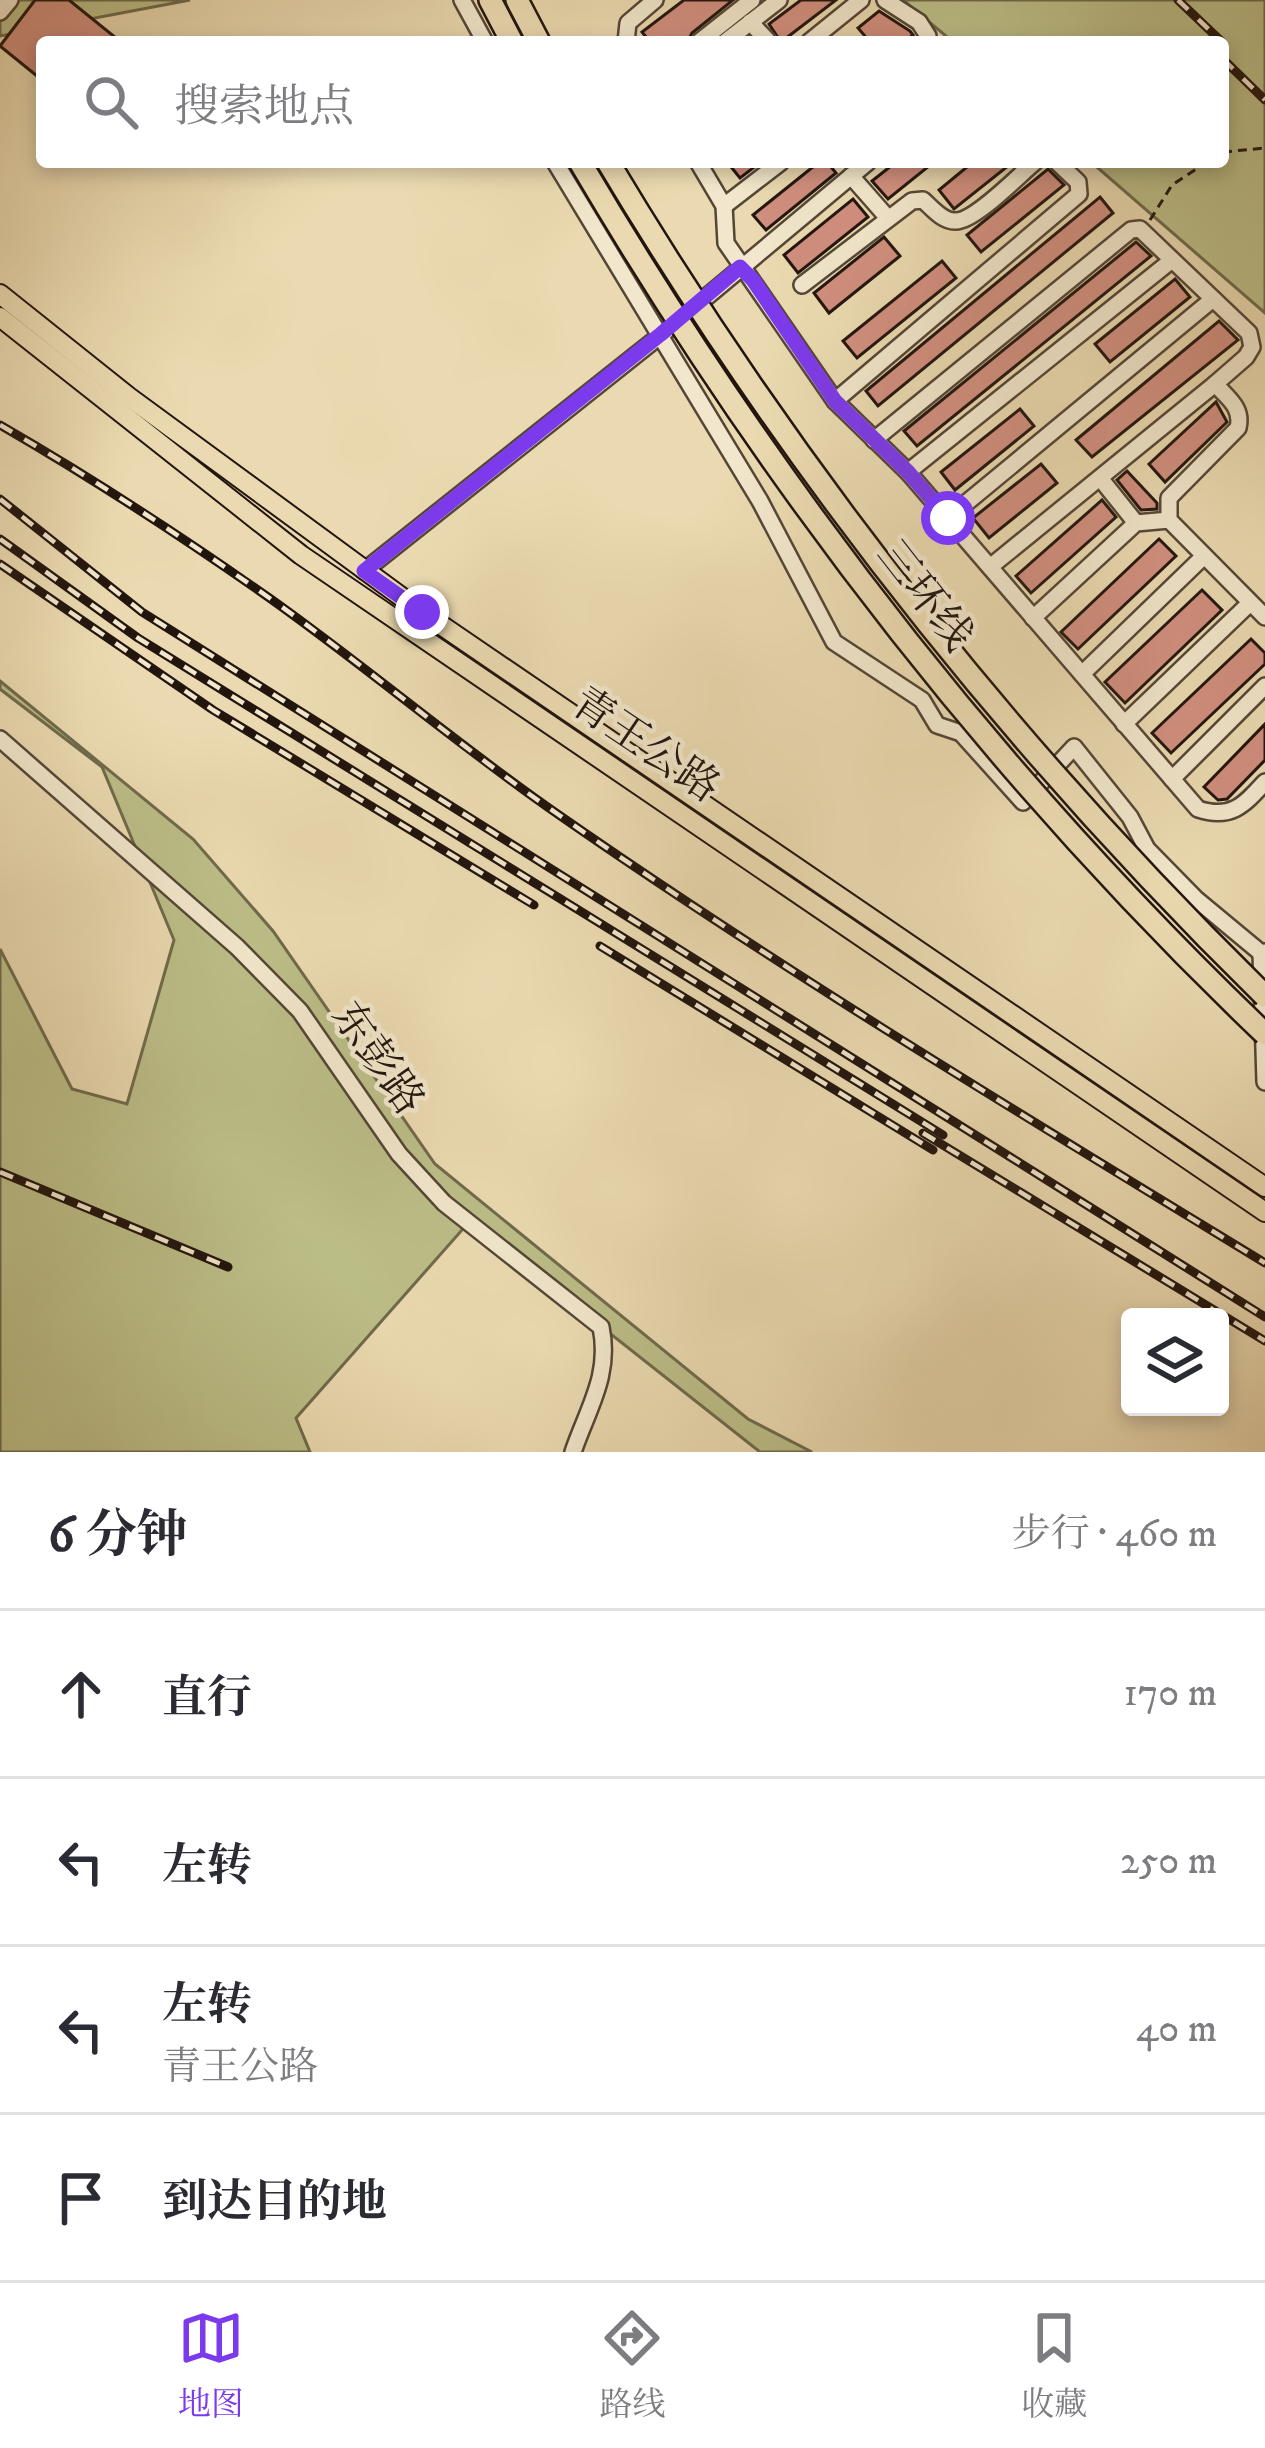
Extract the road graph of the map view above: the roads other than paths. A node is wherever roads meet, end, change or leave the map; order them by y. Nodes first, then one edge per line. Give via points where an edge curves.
1 (10, 0) edge
2 (463, 0) edge
3 (490, 0) edge
4 (517, 0) edge
5 (655, 0) edge
6 (752, 0) edge
7 (779, 0) edge
8 (861, 0) edge
9 (885, 0) edge
10 (0, 12) edge
11 (750, 22) junction
12 (482, 36) edge
13 (509, 36) edge
14 (535, 36) edge
15 (627, 36) edge
16 (707, 36) edge
17 (732, 36) edge
18 (763, 36) edge
19 (816, 36) edge
20 (928, 36) edge
21 (559, 168) edge
22 (584, 168) edge
23 (612, 168) edge
24 (702, 168) edge
25 (773, 168) edge
26 (861, 168) edge
27 (1028, 168) edge
28 (1064, 168) edge
29 (851, 176) junction
30 (724, 206) junction
31 (887, 217) junction
32 (1172, 260) junction
33 (740, 267) junction
34 (802, 285) dead end
35 (0, 294) edge
36 (1213, 299) junction
37 (0, 316) edge
38 (661, 334) junction
39 (1215, 384) junction
40 (835, 401) junction
41 (874, 440) junction
42 (908, 472) junction
43 (1100, 478) junction
44 (948, 518) junction
45 (1169, 520) junction
46 (1136, 523) junction
47 (1204, 556) junction
48 (990, 567) junction
49 (364, 571) junction
50 (1250, 603) junction
51 (1033, 617) junction
52 (1265, 617) edge
53 (1082, 674) junction
54 (1265, 686) edge
55 (1124, 724) junction
56 (0, 739) edge
57 (1172, 779) junction
58 (1265, 782) edge
59 (1263, 952) edge
60 (1265, 996) edge
61 (1265, 1034) edge
62 (1265, 1082) edge
63 (1265, 1187) edge
64 (1265, 1212) edge
65 (573, 1452) edge

1 - 10 street
2 - 12 street
3 - 13 highway
4 - 14 highway
5 - 15 street via 628,23
6 - 16 street
7 - 11 street
8 - 19 street
9 - 20 street
11 - 17 street
11 - 18 street
21 - 38 street
22 - 61 highway, 三环线, bridge via 745,421 898,628 1170,943
23 - 60 highway, 三环线, bridge via 779,427 916,612 1013,730
24 - 30 street
25 - 30 street
26 - 29 street
27 - 31 street via 958,222 923,200
28 - 40 street via 1079,194
29 - 31 street
29 - 33 street
30 - 33 street via 726,242
31 - 34 street
32 - 36 street
32 - 41 street via 1140,229 1131,230
32 - 42 street
33 - 38 street
33 - 40 street
35 - 49 main road, 青王公路
36 - 39 street via 1249,333 1252,347
36 - 44 street
37 - 64 main road, 青王公路 via 302,555
38 - 49 street
38 - 59 street via 834,643 922,700 938,725 961,733 1023,802 1074,747 1147,849
39 - 43 street
39 - 45 street via 1238,407 1238,428 1169,498
40 - 41 street
41 - 42 street
42 - 44 street
43 - 46 street
43 - 48 street
44 - 48 street
45 - 46 street
45 - 47 street
46 - 51 street
47 - 50 street
47 - 53 street
48 - 51 street
49 - 63 main road, 青王公路
50 - 52 street
50 - 55 street
51 - 53 street
53 - 55 street
54 - 57 street
55 - 57 street
56 - 65 street, 东彭路 via 300,1011 399,1154 444,1203 602,1328 602,1383
57 - 58 street via 1198,809 1216,815 1236,812
59 - 62 street

